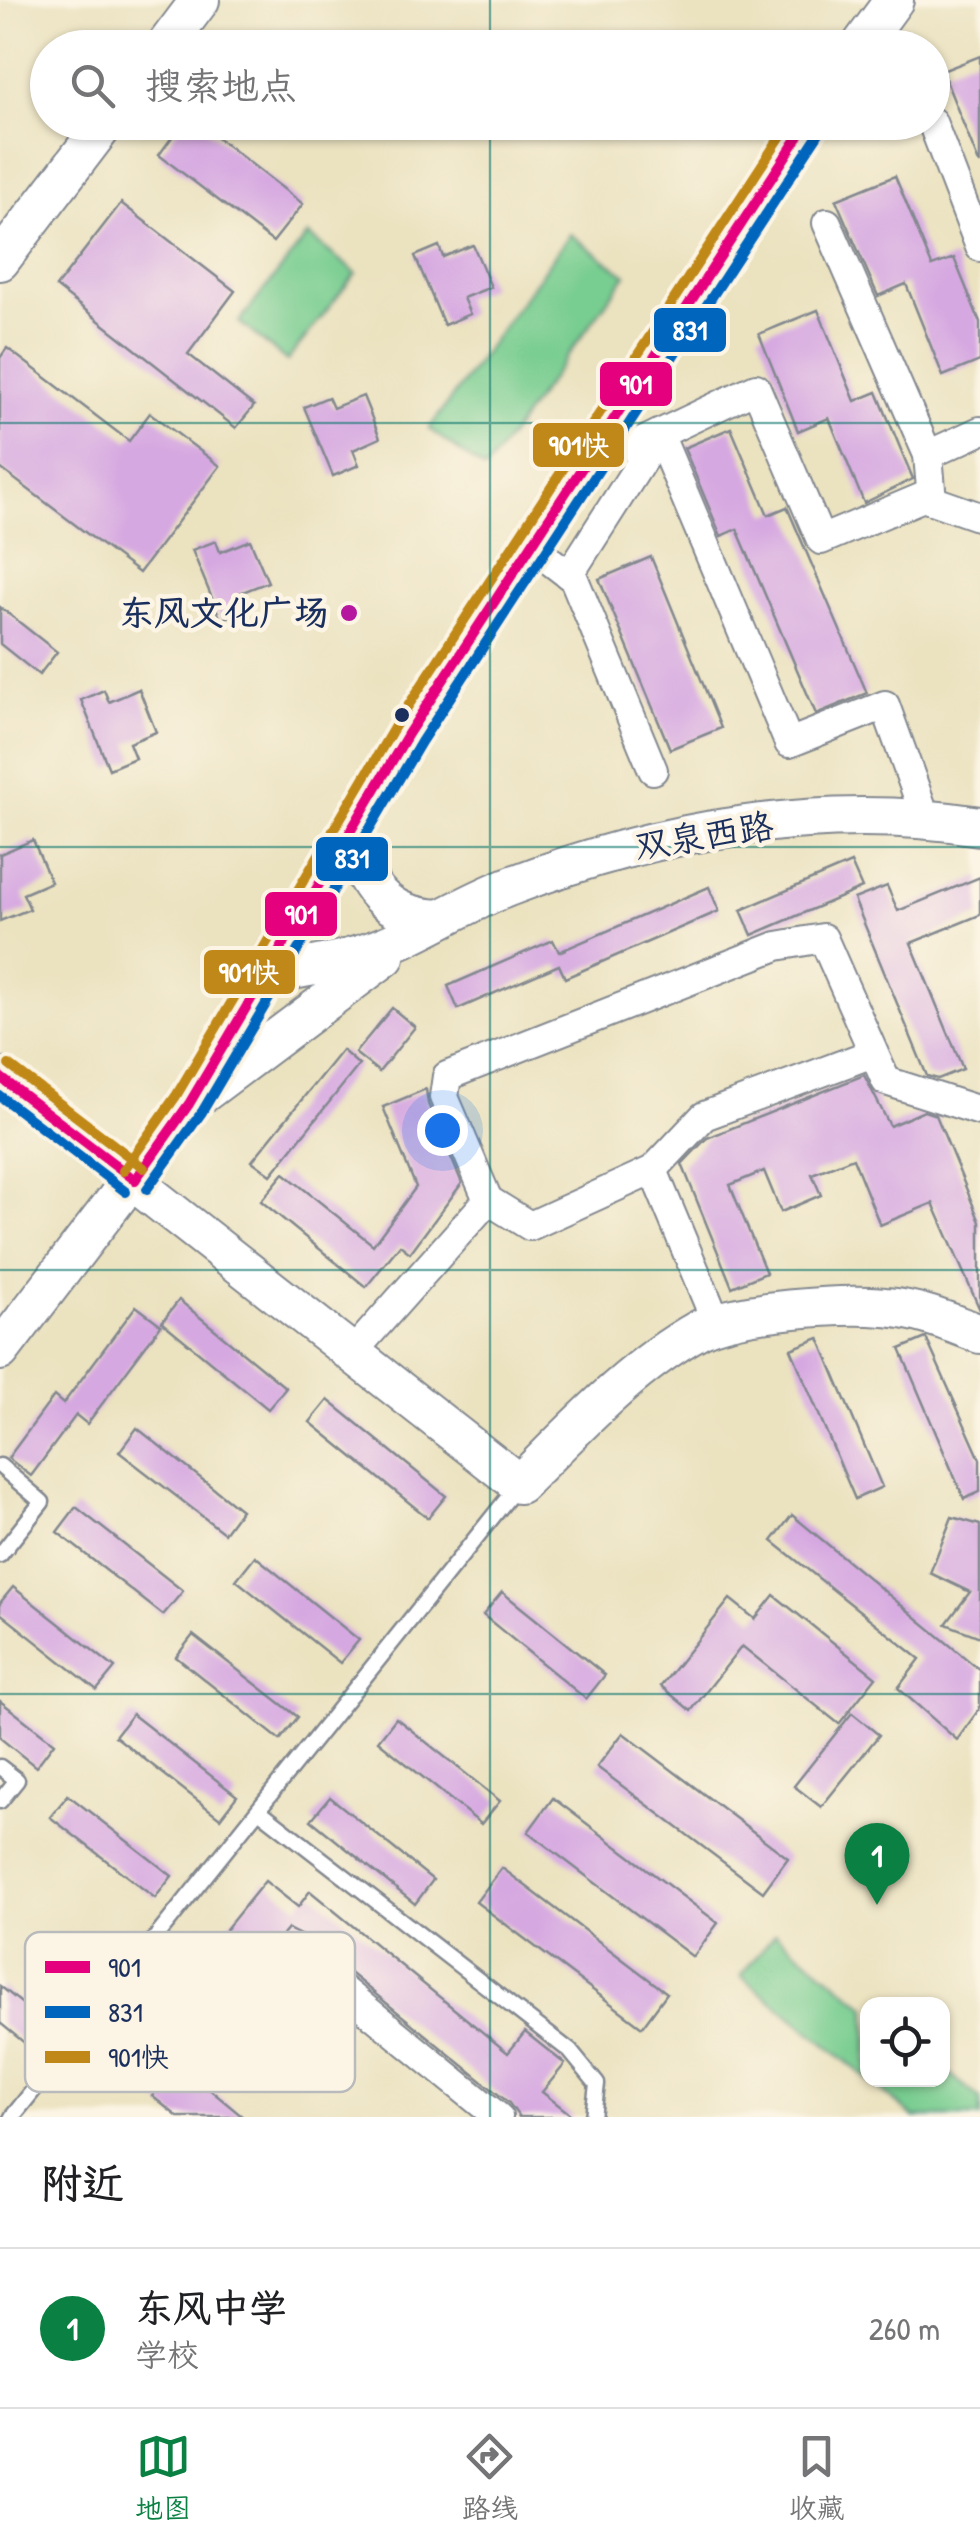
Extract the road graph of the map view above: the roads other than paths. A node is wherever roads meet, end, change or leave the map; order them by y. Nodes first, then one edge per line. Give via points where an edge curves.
1 (200, 0) edge
2 (894, 0) edge
3 (178, 30) edge
4 (872, 30) edge
5 (92, 140) edge
6 (796, 140) edge
7 (939, 140) edge
8 (827, 223) dead end
9 (980, 247) edge
10 (0, 261) edge
11 (608, 428) junction
12 (980, 431) edge
13 (659, 434) junction
14 (928, 455) junction
15 (932, 500) junction
16 (980, 516) edge
17 (531, 546) junction
18 (569, 575) junction
19 (653, 770) dead end
20 (926, 819) junction
21 (980, 826) edge
22 (348, 836) junction
23 (440, 919) junction
24 (266, 975) junction
25 (874, 1052) junction
26 (0, 1077) edge
27 (189, 1104) junction
28 (980, 1111) edge
29 (654, 1170) junction
30 (135, 1180) junction
31 (488, 1200) junction
32 (718, 1324) junction
33 (980, 1334) edge
34 (0, 1351) edge
35 (353, 1352) junction
36 (0, 1466) edge
37 (519, 1484) junction
38 (0, 1555) edge
39 (0, 1767) edge
40 (0, 1800) edge
41 (260, 1811) junction
42 (163, 1932) edge
43 (355, 2000) edge
44 (32, 2092) edge
45 (12, 2117) edge
46 (498, 2117) edge
47 (593, 2117) edge

1 - 3 street
2 - 4 street
5 - 10 street
6 - 11 street
7 - 9 street
8 - 14 street
11 - 13 street via 632,447
11 - 17 street
12 - 14 street
13 - 15 street via 756,388 821,540
13 - 18 street
13 - 20 street via 789,743 884,704
14 - 15 street
15 - 16 street
17 - 18 street
17 - 22 street
18 - 19 street
20 - 21 street, 双泉西路
20 - 23 street, 双泉西路 via 705,830 572,864
22 - 23 street via 364,876 387,904 410,917
22 - 24 street
23 - 24 street, 双泉西路 via 356,956
23 - 27 street, 双泉西路
24 - 27 street
25 - 28 street via 886,1080
25 - 29 street via 704,1116
25 - 31 street via 824,938 777,946 447,1076 444,1097
26 - 30 street
27 - 30 street
29 - 31 street via 530,1226
29 - 32 street
30 - 34 street
30 - 35 street
31 - 35 street
32 - 33 street via 819,1308 886,1307
32 - 37 street via 701,1328 622,1383
35 - 37 street
36 - 38 lane via 42,1502
37 - 41 lane
39 - 40 lane via 17,1780
41 - 42 lane
41 - 47 lane via 570,2051 597,2084
43 - 46 street
44 - 45 lane

